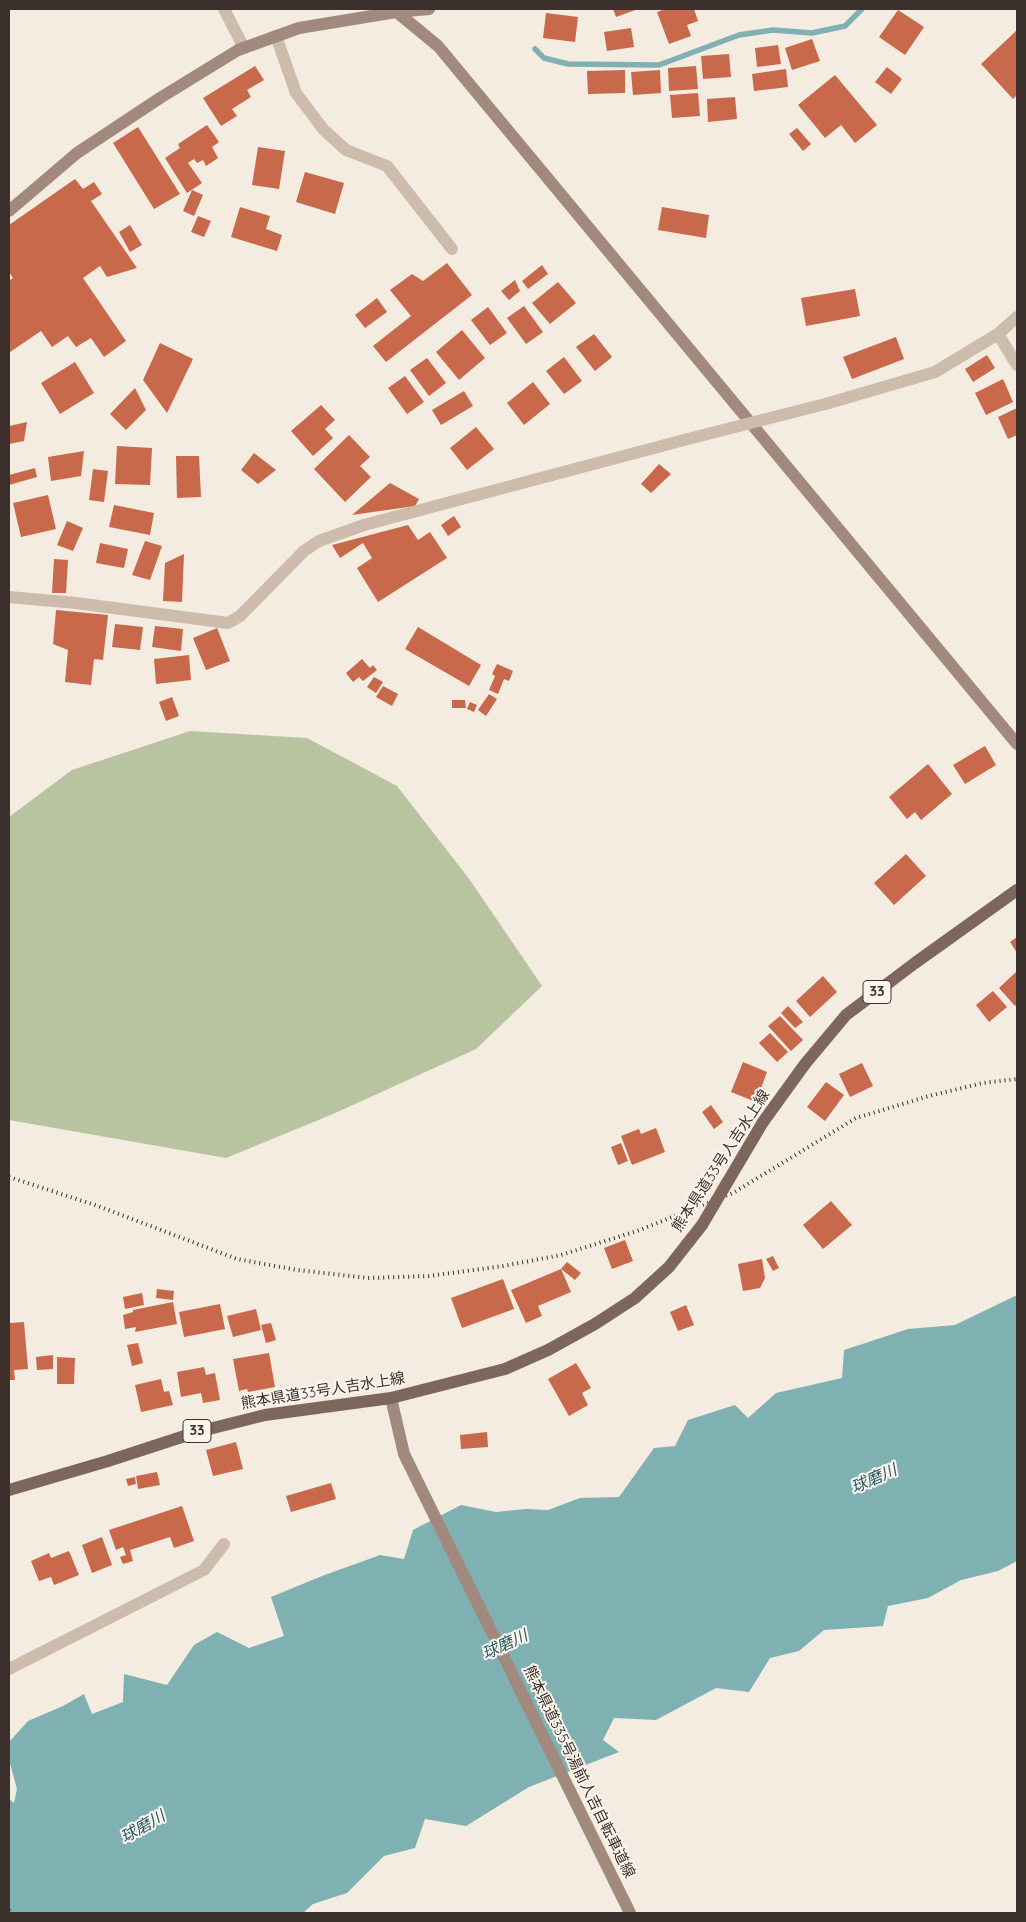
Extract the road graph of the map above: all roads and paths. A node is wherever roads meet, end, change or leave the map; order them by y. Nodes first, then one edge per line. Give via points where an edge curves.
1 (224, 9) edge
2 (429, 9) edge
3 (394, 10) edge
4 (276, 36) junction
5 (244, 48) junction
6 (9, 211) edge
7 (452, 249) dead end
8 (1017, 318) edge
9 (998, 334) junction
10 (1017, 365) edge
11 (9, 597) edge
12 (1017, 744) edge
13 (1017, 890) edge
14 (391, 1398) junction
15 (9, 1490) edge
16 (224, 1544) dead end
17 (9, 1669) edge
18 (630, 1913) edge

1 - 5 street
2 - 3 street
3 - 4 street via 299,28
3 - 12 street via 438,46
4 - 5 street
4 - 7 street via 296,93 323,129 346,150 387,166
5 - 6 street via 77,153
8 - 9 street
9 - 10 street
9 - 11 street, bridge via 935,372 829,403 364,525 319,541 304,551 240,616 228,623
13 - 14 main road, 熊本県道33号人吉水上線 / 33, bridge via 846,1015 763,1122 702,1225 669,1267 634,1298 548,1350 505,1369
14 - 15 main road, 熊本県道33号人吉水上線 / 33 via 264,1415 197,1432
14 - 18 street, 熊本県道335号湯前人吉自転車道線 via 404,1454
16 - 17 street via 204,1570

